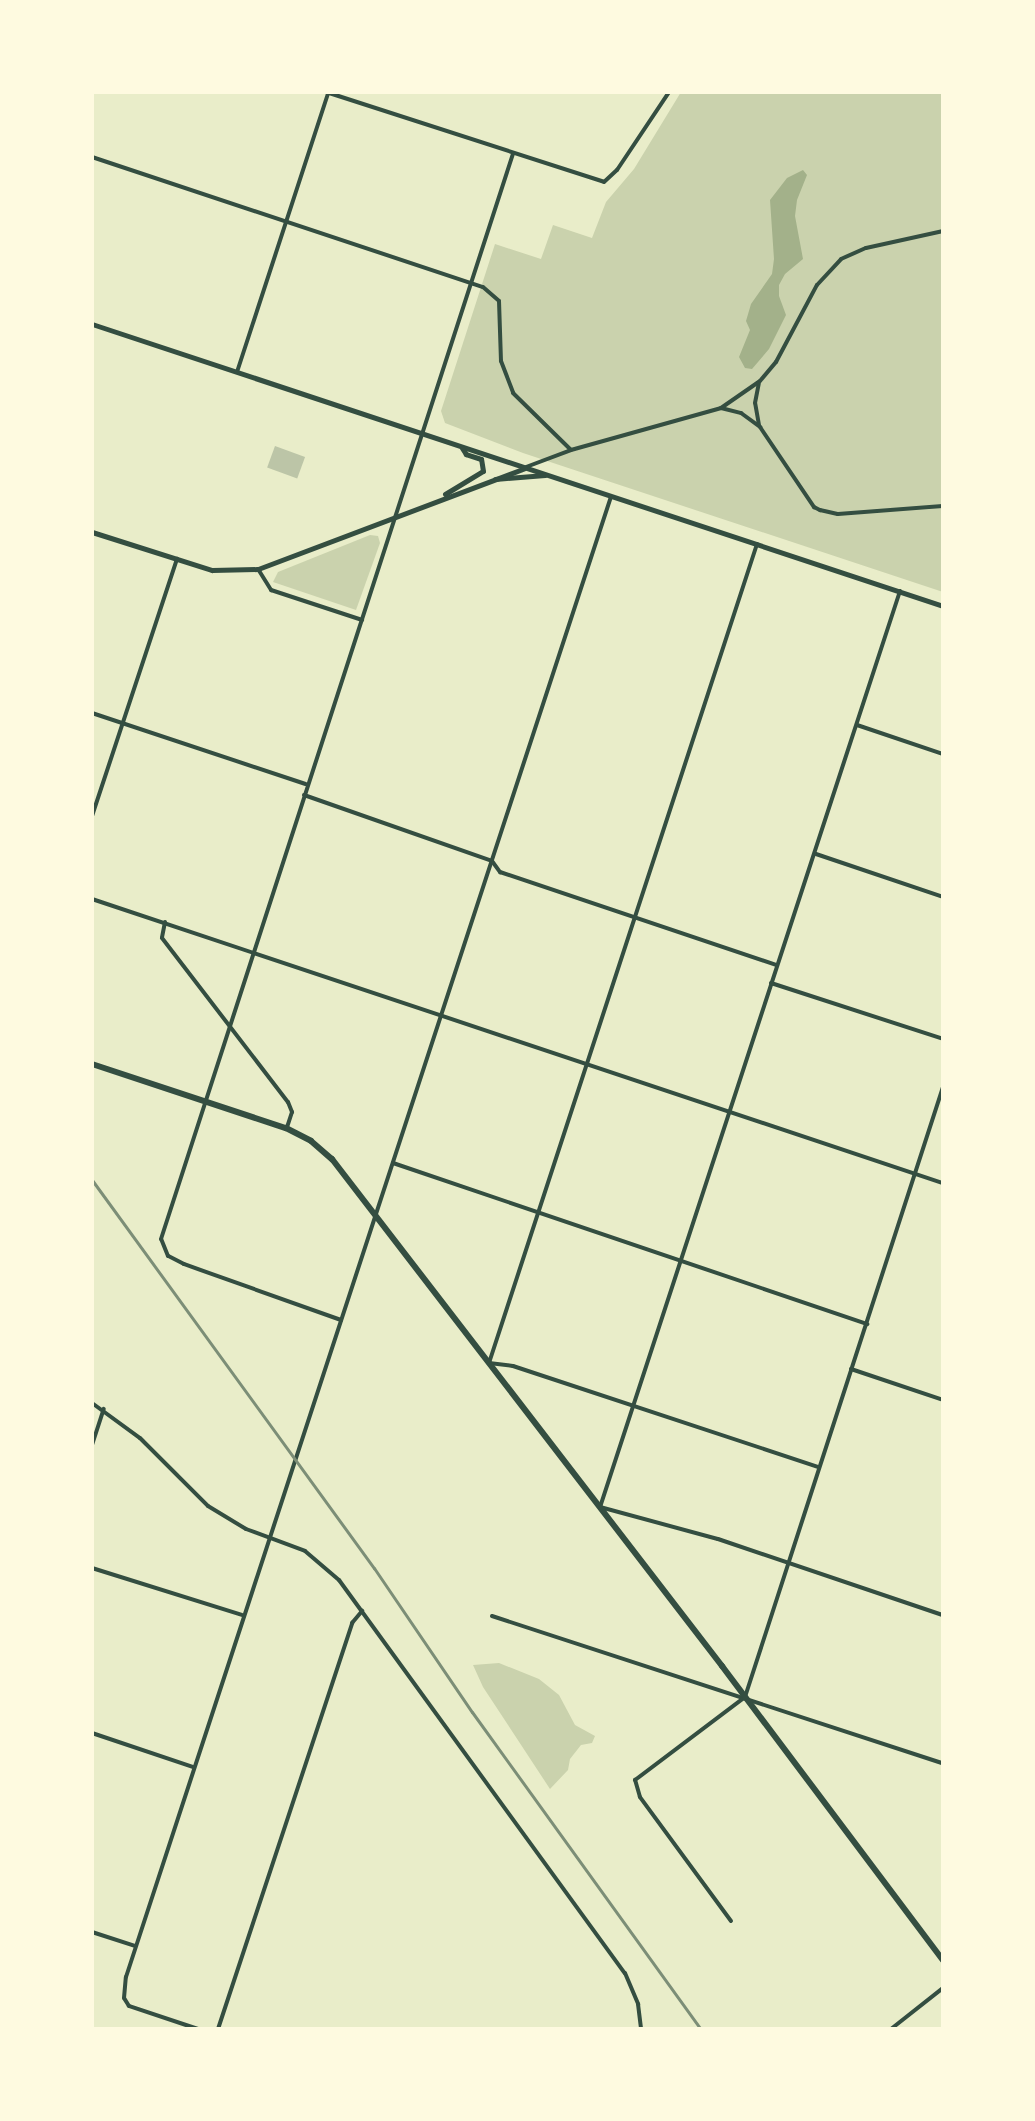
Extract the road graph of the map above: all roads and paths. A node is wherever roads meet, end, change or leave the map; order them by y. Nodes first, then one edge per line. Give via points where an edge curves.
1 (327, 92) edge
2 (669, 92) edge
3 (513, 154) junction
4 (92, 157) edge
5 (286, 221) junction
6 (943, 231) edge
7 (471, 283) junction
8 (92, 324) edge
9 (237, 372) junction
10 (760, 381) junction
11 (721, 408) junction
12 (760, 427) junction
13 (423, 434) junction
14 (461, 446) junction
15 (571, 450) junction
16 (526, 467) junction
17 (550, 475) junction
18 (490, 479) junction
19 (612, 495) junction
20 (441, 497) junction
21 (943, 506) edge
22 (396, 515) junction
23 (92, 532) edge
24 (757, 544) junction
25 (177, 559) junction
26 (258, 569) junction
27 (900, 591) junction
28 (943, 606) edge
29 (362, 620) junction
30 (92, 713) edge
31 (122, 723) junction
32 (857, 725) junction
33 (943, 754) edge
34 (307, 785) junction
35 (304, 795) junction
36 (92, 816) edge
37 (816, 854) junction
38 (492, 861) junction
39 (943, 897) edge
40 (92, 899) edge
41 (634, 917) junction
42 (165, 922) junction
43 (253, 952) junction
44 (777, 965) junction
45 (771, 983) junction
46 (440, 1015) junction
47 (228, 1025) junction
48 (943, 1039) edge
49 (92, 1064) edge
50 (587, 1065) junction
51 (943, 1087) edge
52 (203, 1101) junction
53 (731, 1113) junction
54 (286, 1128) junction
55 (393, 1163) junction
56 (914, 1174) junction
57 (943, 1183) edge
58 (540, 1211) junction
59 (376, 1215) junction
60 (682, 1260) junction
61 (341, 1320) junction
62 (867, 1324) junction
63 (489, 1363) junction
64 (851, 1369) junction
65 (943, 1400) edge
66 (92, 1403) edge
67 (634, 1406) junction
68 (104, 1409) junction
69 (92, 1445) edge
70 (818, 1467) junction
71 (600, 1507) junction
72 (269, 1537) junction
73 (787, 1563) junction
74 (92, 1568) edge
75 (362, 1611) junction
76 (243, 1615) junction
77 (943, 1615) edge
78 (492, 1616) dead end
79 (745, 1697) junction
80 (92, 1733) edge
81 (943, 1763) edge
82 (193, 1767) junction
83 (731, 1921) dead end
84 (92, 1932) edge
85 (135, 1946) junction
86 (943, 1960) edge
87 (943, 1988) edge
88 (198, 2029) edge
89 (218, 2029) edge
90 (641, 2029) edge
91 (891, 2029) edge

1 - 3 street
1 - 5 street
2 - 3 street via 604,182
3 - 7 street
4 - 5 street
5 - 7 street
5 - 9 street
6 - 10 street via 841,259 821,279 787,346
7 - 13 street
7 - 15 street via 499,301 501,361 513,393
8 - 9 main road
9 - 13 main road
10 - 11 street
10 - 12 street via 755,403
11 - 12 street via 741,413
11 - 15 street
12 - 21 street via 820,510 838,514
13 - 14 main road
13 - 22 street
14 - 16 main road
14 - 20 main road via 481,459 483,471
15 - 16 street
16 - 17 main road
16 - 18 main road
17 - 18 main road
17 - 19 main road
18 - 20 main road
19 - 24 main road
19 - 38 street
20 - 22 main road
22 - 26 main road
22 - 29 street
23 - 25 main road
24 - 27 main road
24 - 41 street
25 - 26 main road via 212,570
25 - 31 street
26 - 29 street via 271,590
27 - 28 main road
27 - 32 street
29 - 34 street
30 - 31 street
31 - 34 street
31 - 36 street
32 - 33 street
32 - 37 street
34 - 35 street
35 - 38 street
35 - 43 street
37 - 39 street
37 - 44 street
38 - 41 street via 500,872
38 - 46 street
40 - 42 street
41 - 44 street
41 - 50 street
42 - 43 street
42 - 47 street via 162,938
43 - 46 street
43 - 47 street
44 - 45 street
45 - 48 street
45 - 53 street
46 - 50 street
46 - 55 street
47 - 52 street
47 - 54 street via 288,1102 292,1112
49 - 52 main road
50 - 53 street
50 - 58 street
51 - 56 street
52 - 54 main road
52 - 61 street via 161,1239 168,1256
53 - 56 street
53 - 60 street
54 - 59 main road via 326,1153
55 - 58 street
55 - 59 street
56 - 57 street
56 - 62 street
58 - 60 street
58 - 63 street
59 - 61 street
59 - 63 main road
60 - 62 street
60 - 67 street
61 - 72 street
62 - 64 street
63 - 67 street
63 - 71 main road
64 - 65 street
64 - 70 street
66 - 68 street
67 - 70 street
67 - 71 street
68 - 69 street
68 - 72 street via 208,1506
70 - 73 street
71 - 73 street
71 - 79 main road
72 - 75 street via 324,1565
72 - 76 street
73 - 77 street
73 - 79 street
74 - 76 street
75 - 89 street via 352,1623
75 - 90 street via 625,1973
76 - 82 street
78 - 79 street
79 - 81 street
79 - 83 street via 635,1780 640,1797
79 - 86 main road
80 - 82 street
82 - 85 street
84 - 85 street
85 - 88 street via 124,1998 138,2010
87 - 91 street

